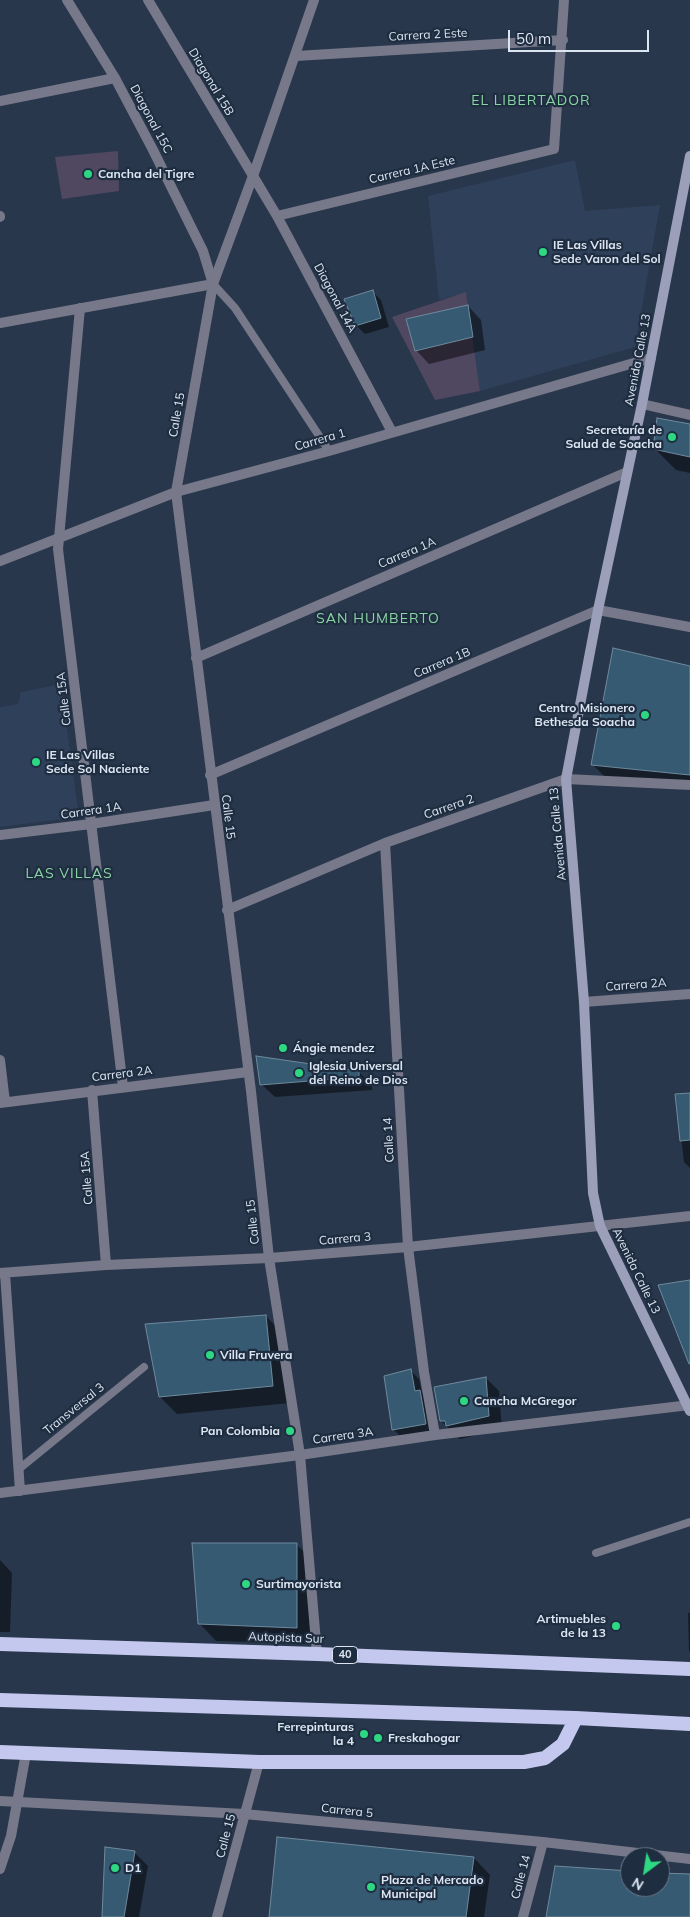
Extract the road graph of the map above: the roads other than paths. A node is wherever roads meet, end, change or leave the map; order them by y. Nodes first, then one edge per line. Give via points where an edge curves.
1 (67, 0) edge
2 (148, 0) edge
3 (314, 0) edge
4 (564, 0) edge
5 (562, 40) junction
6 (296, 56) junction
7 (115, 78) junction
8 (0, 101) edge
9 (690, 156) edge
10 (253, 176) junction
11 (277, 216) junction
12 (213, 284) junction
13 (80, 308) junction
14 (0, 323) edge
15 (651, 358) junction
16 (642, 404) junction
17 (690, 415) edge
18 (392, 432) junction
19 (329, 451) junction
20 (627, 472) junction
21 (176, 492) junction
22 (59, 538) junction
23 (0, 561) edge
24 (598, 610) junction
25 (690, 627) edge
26 (196, 658) junction
27 (210, 775) junction
28 (566, 779) junction
29 (690, 785) edge
30 (214, 805) junction
31 (91, 824) junction
32 (0, 835) edge
33 (385, 843) junction
34 (227, 910) junction
35 (690, 994) edge
36 (584, 1002) junction
37 (0, 1060) edge
38 (248, 1072) junction
39 (123, 1087) junction
40 (92, 1090) junction
41 (2, 1102) edge
42 (690, 1216) edge
43 (600, 1226) junction
44 (408, 1247) junction
45 (269, 1258) junction
46 (106, 1265) junction
47 (2, 1273) edge
48 (144, 1366) dead end
49 (689, 1407) edge
50 (435, 1435) junction
51 (300, 1455) junction
52 (18, 1468) junction
53 (20, 1491) junction
54 (0, 1493) edge
55 (690, 1522) edge
56 (596, 1553) dead end
57 (0, 1644) edge
58 (317, 1654) junction
59 (690, 1669) edge
60 (0, 1700) edge
61 (576, 1718) junction
62 (690, 1724) edge
63 (0, 1752) edge
64 (26, 1753) junction
65 (259, 1762) junction
66 (0, 1801) edge
67 (18, 1802) junction
68 (244, 1814) junction
69 (0, 1836) edge
70 (11, 1836) junction
71 (543, 1842) junction
72 (690, 1859) edge
73 (0, 1870) edge
74 (217, 1917) edge
75 (523, 1917) edge

1 - 7 street, Diagonal 15C
2 - 10 street, Diagonal 15B
3 - 6 street, Calle 15
4 - 5 street
5 - 6 street, Carrera 2 Este
5 - 11 street, Carrera 1A Este via 554,149
6 - 10 street, Calle 15
7 - 8 street
7 - 12 street, Diagonal 15C via 179,200 203,251
9 - 15 main road, Avenida Calle 13
10 - 11 street, Diagonal 14A
10 - 12 street, Calle 15
11 - 18 street, Diagonal 14A
12 - 13 street
12 - 19 lane via 235,308
12 - 21 street, Calle 15
13 - 14 street
13 - 22 street, Calle 15A
15 - 16 main road, Avenida Calle 13
15 - 18 street, Carrera 1
16 - 17 street
16 - 20 main road, Avenida Calle 13
18 - 19 street, Carrera 1
19 - 21 street, Carrera 1
20 - 24 main road, Avenida Calle 13
20 - 26 street, Carrera 1A
21 - 22 street, Carrera 1
21 - 26 street, Calle 15
22 - 23 street, Carrera 1
22 - 31 street, Calle 15A
24 - 25 street
24 - 27 street, Carrera 1B
24 - 28 main road, Avenida Calle 13
26 - 27 street, Calle 15
27 - 30 street, Calle 15
28 - 29 street, Carrera 2
28 - 33 street, Carrera 2
28 - 36 main road, Avenida Calle 13
30 - 31 street, Carrera 1A
30 - 34 street, Calle 15
31 - 32 street, Carrera 1A
31 - 39 street, Calle 15A
33 - 34 street, Carrera 2
33 - 44 street, Calle 14
34 - 38 street, Calle 15
35 - 36 street, Carrera 2A
36 - 43 main road, Avenida Calle 13 via 594,1193
37 - 41 street
38 - 39 street, Carrera 2A
38 - 45 street, Calle 15
39 - 40 street, Carrera 2A
40 - 41 street, Carrera 2A
40 - 46 street, Calle 15A
42 - 43 street, Carrera 3
43 - 44 street, Carrera 3
43 - 49 main road, Avenida Calle 13
44 - 45 street, Carrera 3
44 - 50 street, Calle 14
45 - 46 street, Carrera 3
45 - 51 street, Calle 15
46 - 47 street, Carrera 3
47 - 52 street
48 - 52 lane, Transversal 3
49 - 50 street, Carrera 3A
50 - 51 street, Carrera 3A
51 - 53 street, Carrera 3A
51 - 58 street, Calle 15
52 - 53 street
53 - 54 street, Carrera 3A
55 - 56 lane
57 - 58 highway, Autopista Sur / 40
58 - 59 highway, Autopista Sur / 40
60 - 61 highway
61 - 62 highway
61 - 65 highway via 562,1744 545,1758 524,1762
63 - 64 highway
64 - 65 highway
64 - 67 street
65 - 68 street, Calle 15
66 - 67 street, Carrera 5
67 - 68 street, Carrera 5
67 - 70 street
68 - 71 street, Carrera 5
68 - 74 street, Calle 15
69 - 70 street
70 - 73 street
71 - 72 street, Carrera 5
71 - 75 street, Calle 14

